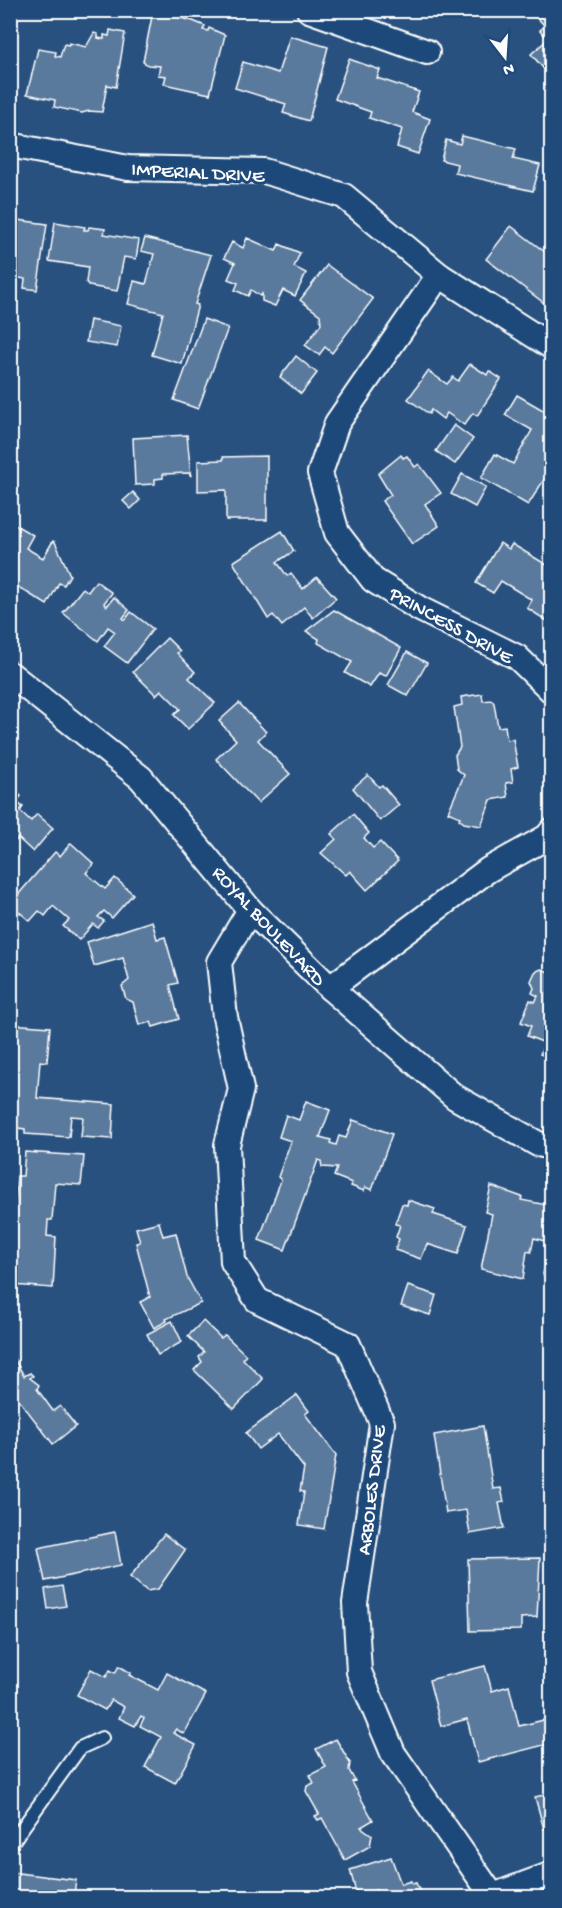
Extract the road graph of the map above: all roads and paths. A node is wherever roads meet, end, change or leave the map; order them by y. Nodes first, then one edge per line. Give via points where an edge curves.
1 (309, 10) edge
2 (427, 52) dead end
3 (10, 145) edge
4 (439, 275) junction
5 (552, 347) edge
6 (12, 677) edge
7 (552, 691) edge
8 (552, 831) edge
9 (250, 910) junction
10 (330, 988) junction
11 (552, 1147) edge
12 (102, 1738) dead end
13 (10, 1845) edge
14 (552, 1874) edge
15 (493, 1897) edge

1 - 2 street
3 - 4 street, IMPERIAL DRIVE via 128,168 264,171 344,196
4 - 5 street, IMPERIAL DRIVE
4 - 7 street, PRINCESS DRIVE via 337,423 321,473 323,483 337,533 373,580 420,609 517,657
6 - 9 street, ROYAL BOULEVARD via 141,778
8 - 10 street via 488,870
9 - 10 street, ROYAL BOULEVARD
9 - 15 street, ARBOLES DRIVE via 219,962 225,1017 241,1089 227,1145 234,1262 256,1300 348,1344 382,1423 355,1603 359,1672 393,1753
10 - 11 street, ROYAL BOULEVARD via 455,1097 538,1144
12 - 13 lane via 80,1748
14 - 15 street

